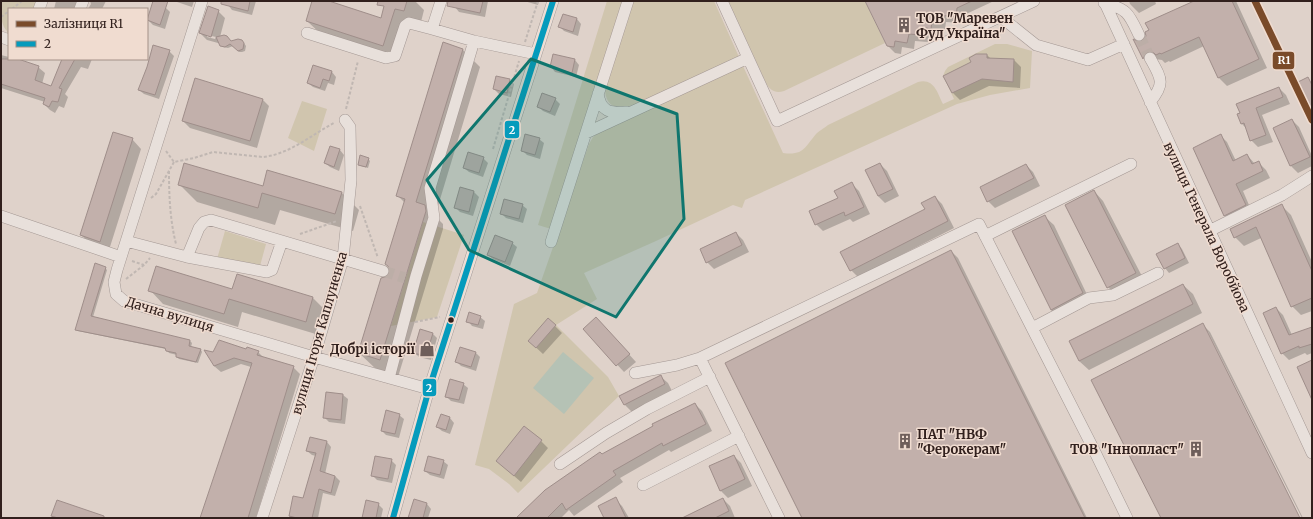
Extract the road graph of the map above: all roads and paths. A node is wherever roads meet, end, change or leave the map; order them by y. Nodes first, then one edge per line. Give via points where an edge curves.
1 (22, 1) edge
2 (202, 1) edge
3 (440, 1) edge
4 (553, 1) edge
5 (628, 1) edge
6 (722, 1) edge
7 (1034, 1) edge
8 (1104, 2) edge
9 (13, 8) edge
10 (1001, 17) junction
11 (432, 29) junction
12 (307, 33) dead end
13 (1139, 35) tunnel mouth
14 (474, 41) junction
15 (1124, 44) junction
16 (361, 50) junction
17 (536, 54) junction
18 (748, 58) junction
19 (1150, 58) tunnel mouth
20 (598, 94) junction
21 (1150, 102) junction
22 (632, 112) junction
23 (345, 120) junction
24 (586, 133) junction
25 (158, 142) junction
26 (174, 162) junction
27 (1131, 164) dead end
28 (169, 172) junction
29 (1312, 176) edge
30 (358, 201) dead end
31 (136, 209) junction
32 (1, 216) edge
33 (348, 216) junction
34 (1209, 231) junction
35 (985, 236) junction
36 (126, 241) junction
37 (282, 241) junction
38 (551, 242) dead end
39 (157, 249) junction
40 (183, 256) junction
41 (121, 257) junction
42 (343, 259) junction
43 (383, 271) joint
44 (1158, 273) dead end
45 (115, 287) junction
46 (441, 317) dead end
47 (403, 324) junction
48 (1032, 328) junction
49 (314, 357) junction
50 (700, 358) junction
51 (636, 373) dead end
52 (710, 377) junction
53 (389, 378) junction
54 (429, 389) junction
55 (739, 436) junction
56 (1312, 453) edge
57 (560, 464) dead end
58 (643, 485) dead end
59 (262, 518) edge
60 (393, 518) edge
61 (779, 518) edge
62 (1127, 518) edge

1 - 9 path
2 - 25 street, Дачна вулиця
3 - 11 street
4 - 17 street
5 - 20 street
6 - 18 street
7 - 10 street
8 - 13 street via 1124,10 1131,16
8 - 15 street, вулиця Генерала Воробйова
10 - 15 street via 1036,44 1088,60
10 - 18 street via 777,121
11 - 14 street
11 - 16 street via 409,23 405,26 395,56 386,58
12 - 16 street
14 - 17 street
14 - 47 street via 430,188 434,218 410,279
15 - 21 street, вулиця Генерала Воробйова
16 - 23 path via 345,110
17 - 54 street
18 - 22 street
19 - 21 street via 1161,78 1157,94
20 - 22 street via 602,107 608,111
20 - 24 street
21 - 34 street, вулиця Генерала Воробйова
22 - 24 street
23 - 26 path via 338,121 291,149 271,156 213,152
23 - 33 street, вулиця Ігоря Каплуненка via 350,127 351,180
24 - 38 street
25 - 26 path
25 - 31 street, Дачна вулиця
26 - 28 path
27 - 35 street
28 - 31 path via 156,194
28 - 40 path via 171,225
29 - 34 street via 1282,195
30 - 43 path
31 - 36 street, Дачна вулиця
32 - 41 street
33 - 37 path
33 - 42 street, вулиця Ігоря Каплуненка
34 - 56 street, вулиця Генерала Воробйова
35 - 48 street
35 - 50 street via 979,224
36 - 39 street
36 - 41 street, Дачна вулиця
37 - 40 street via 211,220 204,222 199,228
37 - 40 street via 272,270 268,272
37 - 42 street
39 - 40 street
39 - 45 path via 144,266
41 - 45 street, Дачна вулиця
42 - 43 street
42 - 49 street, вулиця Ігоря Каплуненка
44 - 48 street via 1113,294 1089,298
45 - 49 street, Дачна вулиця via 116,294 124,300
46 - 47 path
47 - 53 street
48 - 62 street
49 - 53 street, Дачна вулиця
49 - 59 street, вулиця Ігоря Каплуненка
50 - 51 street
50 - 52 street
52 - 55 street
52 - 57 street via 647,409
53 - 54 street, Дачна вулиця
54 - 60 street
55 - 58 street
55 - 61 street

